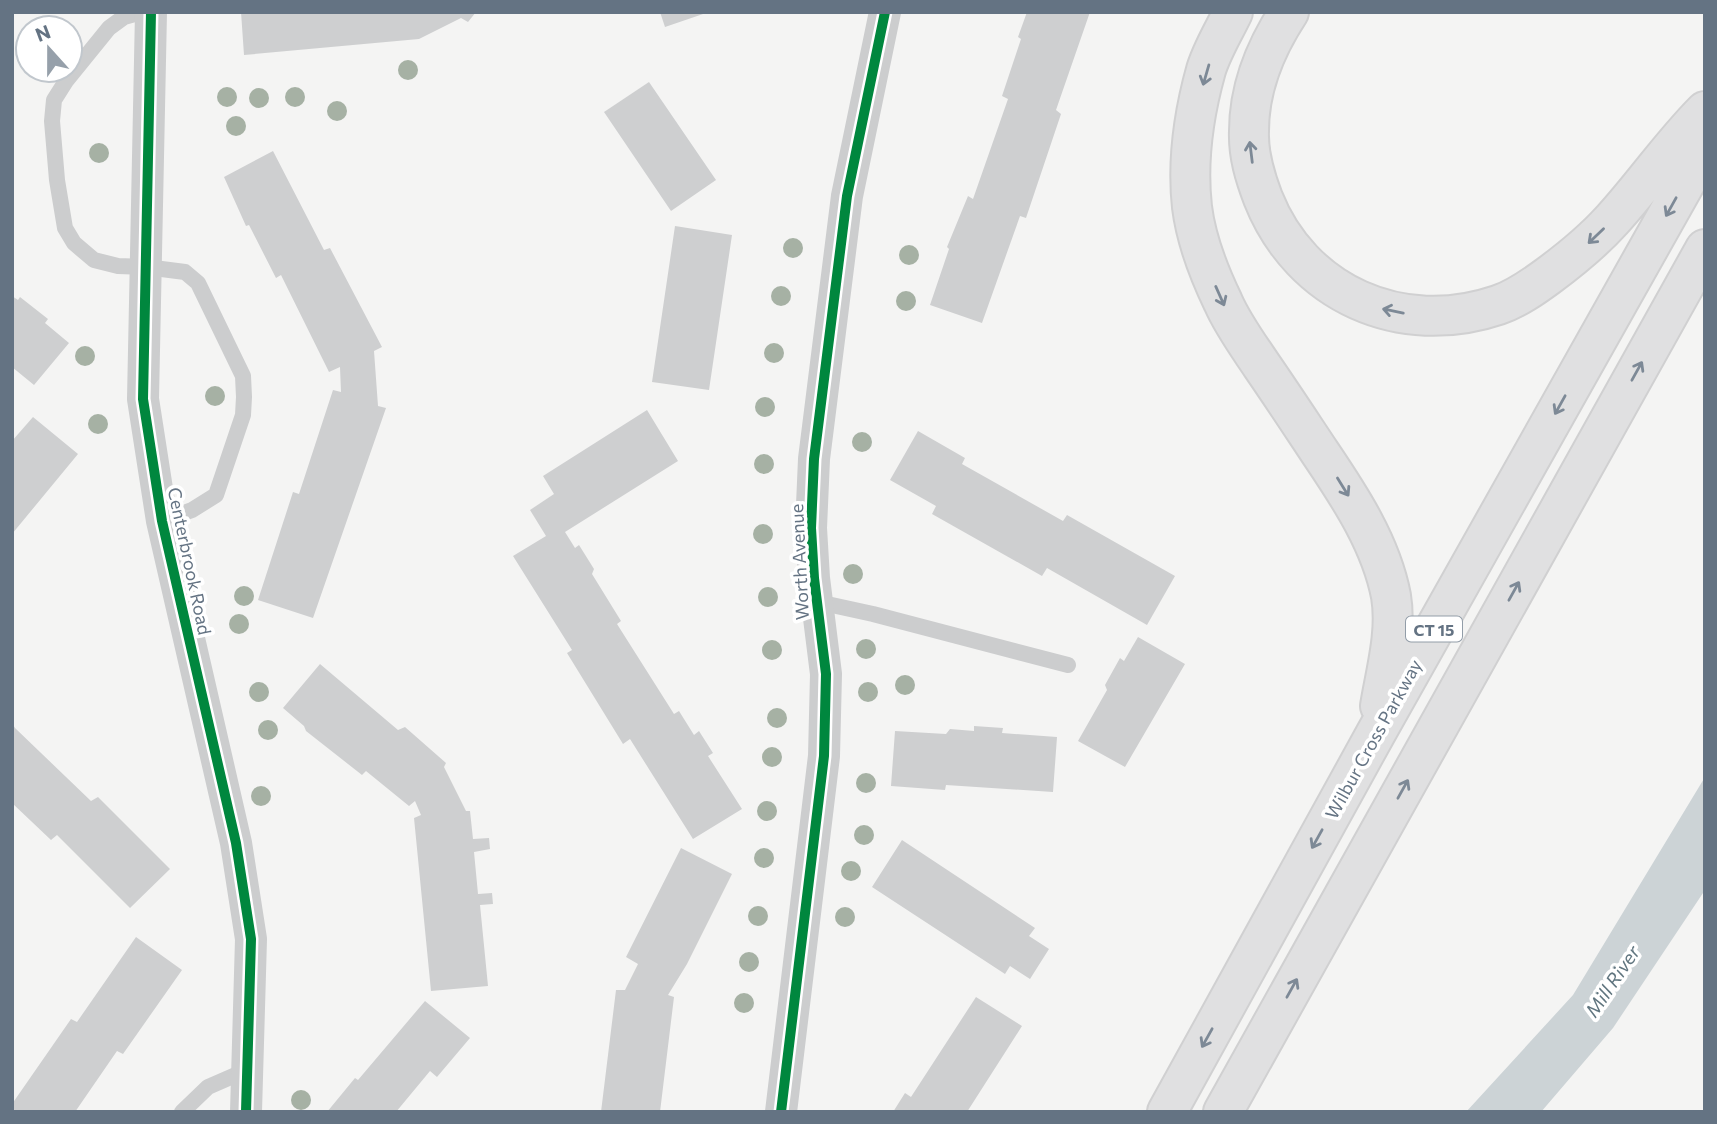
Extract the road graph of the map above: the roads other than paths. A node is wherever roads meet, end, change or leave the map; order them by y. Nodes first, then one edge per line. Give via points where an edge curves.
1 (142, 12) edge
2 (151, 12) edge
3 (885, 12) edge
4 (1233, 12) edge
5 (1289, 12) edge
6 (1705, 111) edge
7 (1705, 148) edge
8 (1705, 249) edge
9 (146, 267) junction
10 (162, 521) junction
11 (818, 603) junction
12 (1068, 665) dead end
13 (1376, 733) junction
14 (247, 1070) junction
15 (182, 1112) edge
16 (246, 1112) edge
17 (781, 1112) edge
18 (1167, 1112) edge
19 (1223, 1112) edge

1 - 9 lane via 109,28 54,100 52,121 65,228 74,243 94,260
2 - 9 street, Centerbrook Road
3 - 11 street, Worth Avenue via 847,196 814,459 811,528
4 -> 13 highway via 1207,68 1194,122 1192,206 1209,270 1224,304 1344,489 1382,564 1393,629
6 -> 5 highway via 1611,221 1530,289 1470,313 1438,317 1384,310 1335,288 1307,266 1284,239 1259,187 1250,158 1251,100 1262,65
7 -> 13 highway, Wilbur Cross Parkway / CT 15
19 -> 8 highway, CT 15
9 - 10 street, Centerbrook Road via 143,399
9 - 10 lane via 185,272 198,283 243,376 243,415 216,495
10 - 14 street, Centerbrook Road via 236,843 250,939
11 - 12 lane
11 - 17 street, Worth Avenue via 827,674 824,756
13 -> 18 highway, Wilbur Cross Parkway / CT 15
14 - 15 lane via 208,1087
14 - 16 street, Centerbrook Road

